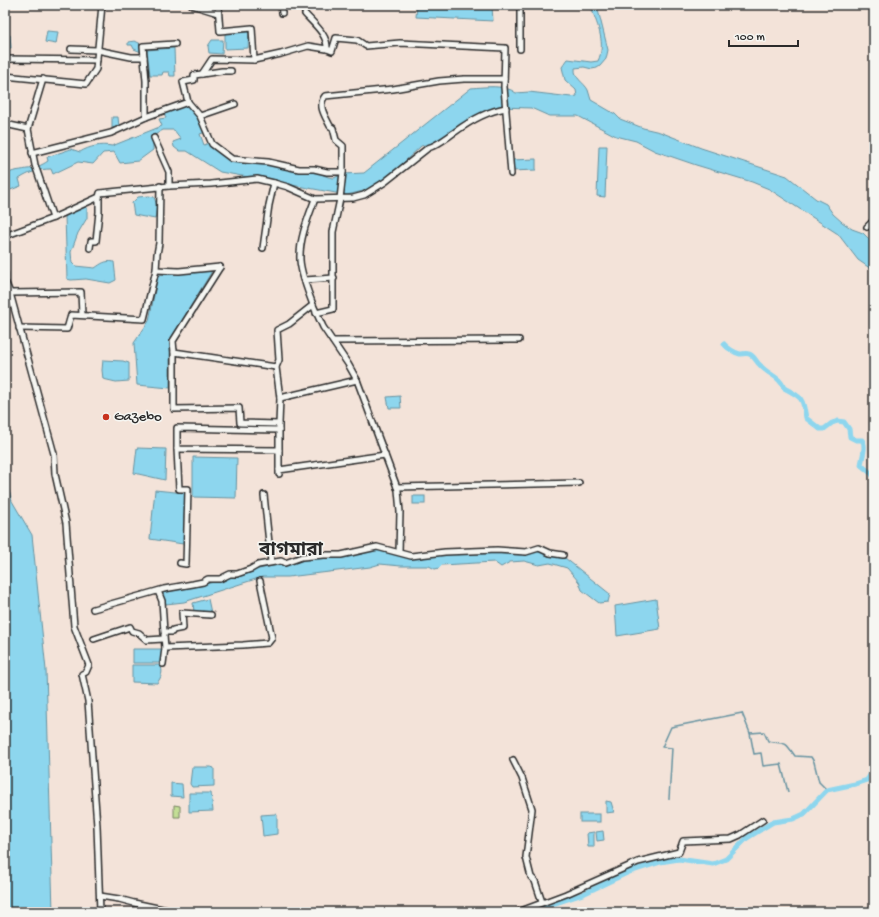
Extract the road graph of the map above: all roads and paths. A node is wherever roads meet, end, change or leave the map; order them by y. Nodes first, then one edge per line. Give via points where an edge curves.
1 (102, 5) edge
2 (192, 5) edge
3 (218, 5) edge
4 (282, 5) edge
5 (520, 5) edge
6 (218, 13) junction
7 (282, 13) dead end
8 (305, 14) dead end
9 (174, 44) dead end
10 (70, 49) dead end
11 (327, 49) junction
12 (520, 49) dead end
13 (98, 50) junction
14 (5, 58) edge
15 (144, 58) junction
16 (97, 60) junction
17 (254, 60) junction
18 (231, 71) dead end
19 (202, 74) junction
20 (5, 76) edge
21 (43, 79) junction
22 (504, 79) junction
23 (188, 102) junction
24 (235, 104) dead end
25 (506, 108) junction
26 (200, 116) junction
27 (146, 117) junction
28 (5, 124) edge
29 (28, 129) junction
30 (154, 138) dead end
31 (32, 153) junction
32 (343, 173) junction
33 (511, 174) dead end
34 (274, 183) junction
35 (160, 186) junction
36 (169, 186) junction
37 (99, 197) junction
38 (340, 198) junction
39 (315, 199) junction
40 (53, 218) junction
41 (874, 220) edge
42 (867, 227) dead end
43 (5, 236) edge
44 (90, 248) dead end
45 (263, 248) dead end
46 (156, 270) junction
47 (5, 274) edge
48 (334, 278) junction
49 (304, 280) junction
50 (10, 293) junction
51 (313, 305) junction
52 (316, 313) junction
53 (82, 315) junction
54 (19, 328) junction
55 (519, 340) dead end
56 (333, 341) junction
57 (174, 352) junction
58 (276, 367) junction
59 (357, 380) junction
60 (280, 398) junction
61 (279, 424) junction
62 (279, 430) junction
63 (177, 449) junction
64 (279, 450) junction
65 (385, 455) junction
66 (579, 483) dead end
67 (397, 487) junction
68 (264, 495) dead end
69 (399, 552) junction
70 (563, 555) dead end
71 (271, 562) junction
72 (180, 563) dead end
73 (260, 581) dead end
74 (158, 591) junction
75 (93, 609) dead end
76 (211, 615) dead end
77 (164, 632) junction
78 (94, 639) dead end
79 (163, 639) junction
80 (165, 648) junction
81 (163, 664) dead end
82 (514, 760) dead end
83 (763, 820) dead end
84 (100, 896) junction
85 (542, 902) junction
86 (100, 912) edge
87 (170, 912) edge
88 (518, 912) edge

1 - 13 street
2 - 6 street
3 - 6 street
4 - 7 street
5 - 12 street
6 - 17 street via 220,31 252,28
8 - 11 street via 322,33
9 - 15 street via 143,46
10 - 13 street
11 - 17 street via 308,46
11 - 22 street via 332,51 336,38 357,40 366,46 400,43 505,48
13 - 15 street
13 - 16 street
14 - 16 street
15 - 27 street
16 - 21 street via 95,70 86,84
17 - 19 street via 212,59
18 - 19 street
19 - 23 street via 194,75 194,80 183,82
20 - 21 street
21 - 29 street
22 - 25 street
22 - 32 street via 445,80 393,89 324,96 321,106 333,128 336,140 343,146
23 - 26 street
23 - 27 street
24 - 26 street
25 - 33 street
25 - 38 street via 492,111 466,124 435,146 428,148 386,182 364,195
26 - 32 street via 212,144 232,159
27 - 31 street via 111,133
28 - 29 street
29 - 31 street
30 - 36 street via 169,172
31 - 40 street
32 - 38 street
34 - 36 street via 257,179
34 - 39 street
34 - 45 street
35 - 36 street
35 - 37 street via 100,193
35 - 46 street via 161,231
37 - 40 street
37 - 44 street via 96,241 91,241
38 - 39 street
38 - 48 street via 333,232
39 - 49 street via 300,248
40 - 43 street
41 - 42 street
46 - 53 street via 144,319
46 - 57 street via 179,271 220,267 173,341
47 - 50 street
48 - 49 street
48 - 52 street via 333,309
49 - 51 street
50 - 53 street via 81,292
50 - 54 street
51 - 52 street
51 - 58 street via 290,324 277,330 279,360
52 - 56 street
53 - 54 street via 71,315 67,329
54 - 84 street via 54,454 55,474 66,523 74,626 89,665 82,674 88,701 98,826
55 - 56 street
56 - 59 street
57 - 58 street
57 - 61 street via 174,409 239,408 240,423
58 - 60 street
59 - 60 street
59 - 65 street
60 - 61 street
61 - 62 street
62 - 63 street via 177,428
62 - 64 street
63 - 64 street
63 - 72 street via 179,489 188,489 186,564
64 - 65 street via 279,472
65 - 67 street
66 - 67 street
67 - 69 street via 400,512
68 - 71 street
69 - 70 street via 417,556 497,550 526,552 539,548
69 - 71 street via 377,547 341,555 302,557 285,563
71 - 74 street via 220,579 208,579
73 - 80 street via 272,638 268,643
74 - 75 street
74 - 77 street via 162,601
76 - 77 street via 182,613 183,628
77 - 79 street
78 - 79 street via 130,627 147,640
79 - 80 street
80 - 81 street
82 - 85 street via 532,809 526,858 530,877 535,881
83 - 85 street via 731,839 683,841 679,852 638,862 591,884
84 - 86 street
84 - 87 street via 119,898
85 - 88 street

